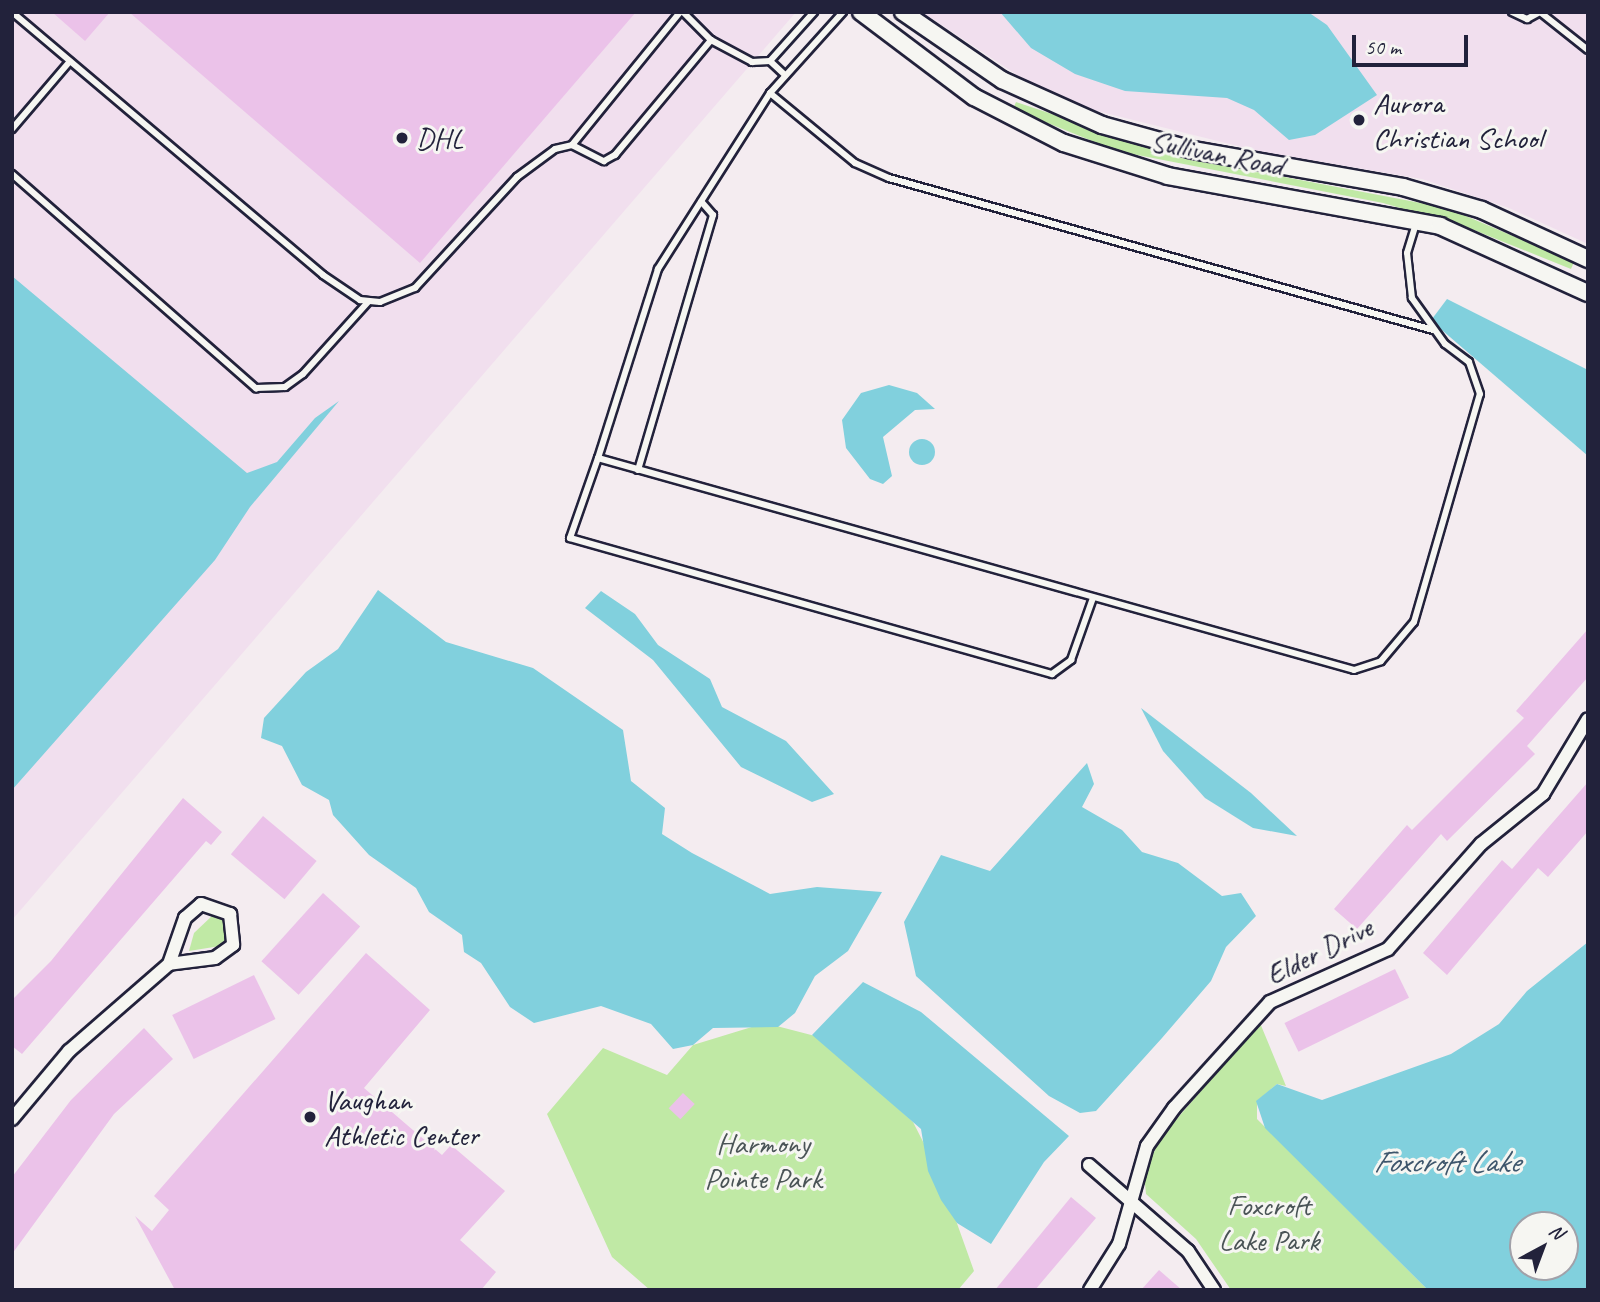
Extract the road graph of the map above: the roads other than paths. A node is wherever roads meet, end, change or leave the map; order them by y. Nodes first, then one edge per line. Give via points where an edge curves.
1 (12, 12) edge
2 (682, 12) edge
3 (814, 12) edge
4 (843, 12) edge
5 (860, 12) edge
6 (902, 12) edge
7 (1511, 12) edge
8 (1540, 12) edge
9 (711, 40) junction
10 (1588, 50) edge
11 (69, 61) junction
12 (770, 61) junction
13 (785, 75) junction
14 (770, 93) junction
15 (12, 129) edge
16 (572, 145) junction
17 (12, 174) edge
18 (701, 201) junction
19 (1417, 221) junction
20 (1588, 259) edge
21 (1588, 293) edge
22 (369, 301) junction
23 (1434, 330) junction
24 (598, 458) junction
25 (638, 470) junction
26 (1093, 598) junction
27 (1588, 719) edge
28 (169, 964) junction
29 (12, 1119) edge
30 (1089, 1165) dead end
31 (1129, 1198) junction
32 (1090, 1290) edge
33 (1214, 1290) edge

1 - 11 lane
2 - 9 lane
2 - 16 lane
3 - 12 lane
4 - 13 lane
5 - 19 street, Sullivan Road via 974,97 1064,143 1168,176
6 - 20 street, Sullivan Road via 1002,80 1102,125 1193,150 1403,187 1482,210
7 - 8 lane via 1527,19
8 - 10 lane
9 - 12 lane via 752,62
9 - 16 lane via 615,155 595,160
11 - 15 lane
11 - 22 lane via 323,275
12 - 13 lane
13 - 14 lane
14 - 18 lane
14 - 23 lane via 855,163 889,178
16 - 22 lane via 555,149 517,177 415,288 397,299
17 - 22 lane via 256,388 285,387 303,374
18 - 24 lane via 659,269
18 - 25 lane via 713,215
19 - 21 street, Sullivan Road via 1504,250
19 - 23 lane via 1408,273 1412,299
23 - 26 lane via 1469,362 1480,394 1424,597 1398,646 1381,661 1342,669
24 - 25 lane
24 - 26 lane via 570,538 1052,674 1071,660
25 - 26 lane
27 - 31 street, Elder Drive via 1543,794 1481,844 1388,948 1270,1002 1174,1108 1147,1146
28 - 28 street via 192,909 212,903 230,914 236,934 225,953
28 - 29 street via 69,1051
30 - 31 street
31 - 32 street, Elder Drive via 1119,1244
31 - 33 street via 1188,1251

